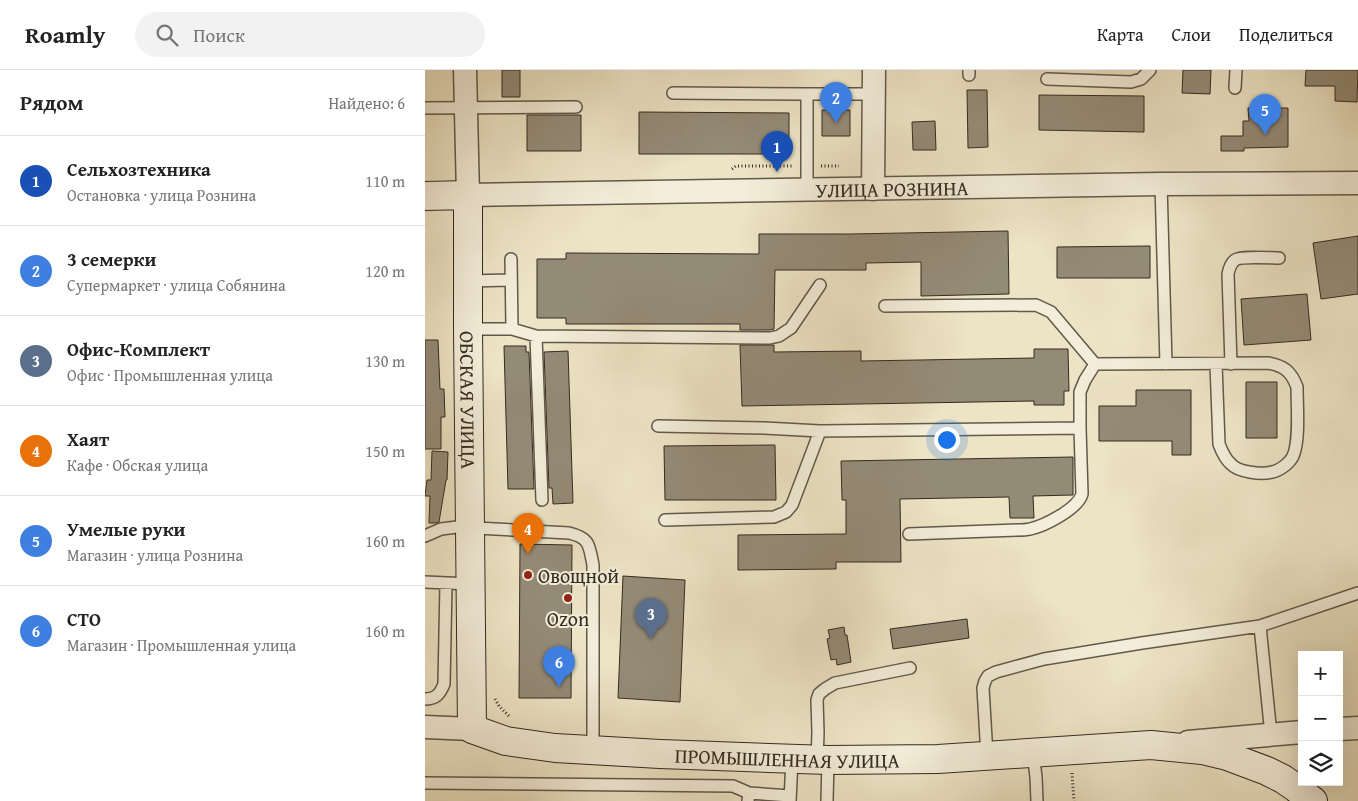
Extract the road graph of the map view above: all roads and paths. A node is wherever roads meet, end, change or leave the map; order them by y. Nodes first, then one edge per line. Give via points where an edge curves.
1 (465, 70) edge
2 (874, 70) edge
3 (1150, 70) edge
4 (1236, 70) edge
5 (1047, 79) dead end
6 (1235, 88) dead end
7 (673, 93) dead end
8 (807, 94) junction
9 (874, 94) junction
10 (576, 107) dead end
11 (425, 108) edge
12 (467, 108) junction
13 (1358, 183) edge
14 (1161, 184) junction
15 (873, 189) junction
16 (807, 190) junction
17 (425, 196) edge
18 (468, 196) junction
19 (1279, 258) dead end
20 (511, 259) dead end
21 (511, 280) junction
22 (468, 281) junction
23 (820, 285) dead end
24 (885, 306) dead end
25 (468, 329) junction
26 (512, 329) junction
27 (536, 336) junction
28 (1095, 364) junction
29 (1166, 364) junction
30 (1216, 364) junction
31 (1231, 364) junction
32 (658, 426) dead end
33 (1080, 428) junction
34 (820, 431) junction
35 (541, 500) dead end
36 (665, 520) dead end
37 (470, 527) junction
38 (909, 534) dead end
39 (425, 536) edge
40 (425, 582) edge
41 (458, 584) junction
42 (1358, 594) edge
43 (457, 612) junction
44 (1260, 626) junction
45 (910, 668) dead end
46 (494, 696) dead end
47 (425, 699) edge
48 (513, 719) dead end
49 (425, 727) edge
50 (1358, 728) edge
51 (472, 729) junction
52 (1343, 729) edge
53 (1298, 732) edge
54 (1271, 735) junction
55 (1151, 745) junction
56 (593, 750) junction
57 (1033, 753) junction
58 (987, 756) junction
59 (812, 760) junction
60 (425, 783) edge
61 (748, 797) edge
62 (790, 799) edge
63 (827, 801) edge
64 (1037, 801) edge
65 (1313, 801) edge

1 - 12 street, ОБСКАЯ УЛИЦА
2 - 9 street
3 - 5 lane via 1141,79 1131,82
4 - 6 lane
7 - 8 lane
8 - 9 lane
8 - 16 lane
9 - 15 street
10 - 12 lane
11 - 12 lane
12 - 18 street, ОБСКАЯ УЛИЦА
13 - 14 street, УЛИЦА РОЗНИНА
14 - 15 street, УЛИЦА РОЗНИНА
14 - 29 lane
15 - 16 street, УЛИЦА РОЗНИНА
16 - 18 street, УЛИЦА РОЗНИНА
17 - 18 main road, УЛИЦА РОЗНИНА
18 - 22 main road, ОБСКАЯ УЛИЦА
19 - 31 lane via 1241,258 1230,266
20 - 21 lane
21 - 22 lane
21 - 26 lane
22 - 25 main road, ОБСКАЯ УЛИЦА
23 - 27 lane via 791,328 770,338
24 - 28 lane via 1036,305 1051,312
25 - 26 lane
25 - 37 main road, ОБСКАЯ УЛИЦА
26 - 27 lane
27 - 35 lane
28 - 29 lane
28 - 33 lane via 1081,392
29 - 30 lane
30 - 31 lane
30 - 31 lane via 1219,444 1224,457 1243,472 1271,473 1292,459 1297,447 1297,387 1294,378 1278,365
32 - 34 lane
33 - 34 lane
33 - 38 lane via 1083,494 1077,504 1050,521 1029,529
34 - 36 lane via 792,505 786,512 774,516
37 - 39 lane via 441,529
37 - 41 main road, ОБСКАЯ УЛИЦА
37 - 56 lane via 569,533 581,536 587,542 593,565
40 - 41 lane
41 - 43 main road, ОБСКАЯ УЛИЦА
42 - 44 lane
43 - 47 lane via 443,684 437,696
43 - 51 main road, ОБСКАЯ УЛИЦА
44 - 54 lane
44 - 58 lane via 1044,659 996,672 988,676 983,688
45 - 59 lane via 835,683 819,694 818,733
46 - 48 path via 499,706
49 - 51 street, ПРОМЫШЛЕННАЯ УЛИЦА
50 - 52 street
51 - 56 main road, ПРОМЫШЛЕННАЯ УЛИЦА via 506,742
53 - 54 street, ПРОМЫШЛЕННАЯ УЛИЦА
54 - 55 street, ПРОМЫШЛЕННАЯ УЛИЦА
55 - 57 main road, ПРОМЫШЛЕННАЯ УЛИЦА
55 - 65 main road, ПРОМЫШЛЕННАЯ УЛИЦА via 1202,750 1248,763 1275,775
56 - 59 main road, ПРОМЫШЛЕННАЯ УЛИЦА
57 - 58 main road, ПРОМЫШЛЕННАЯ УЛИЦА
57 - 64 lane
58 - 59 main road, ПРОМЫШЛЕННАЯ УЛИЦА
59 - 62 lane
59 - 63 lane
60 - 61 lane via 733,786
61 - 62 lane

